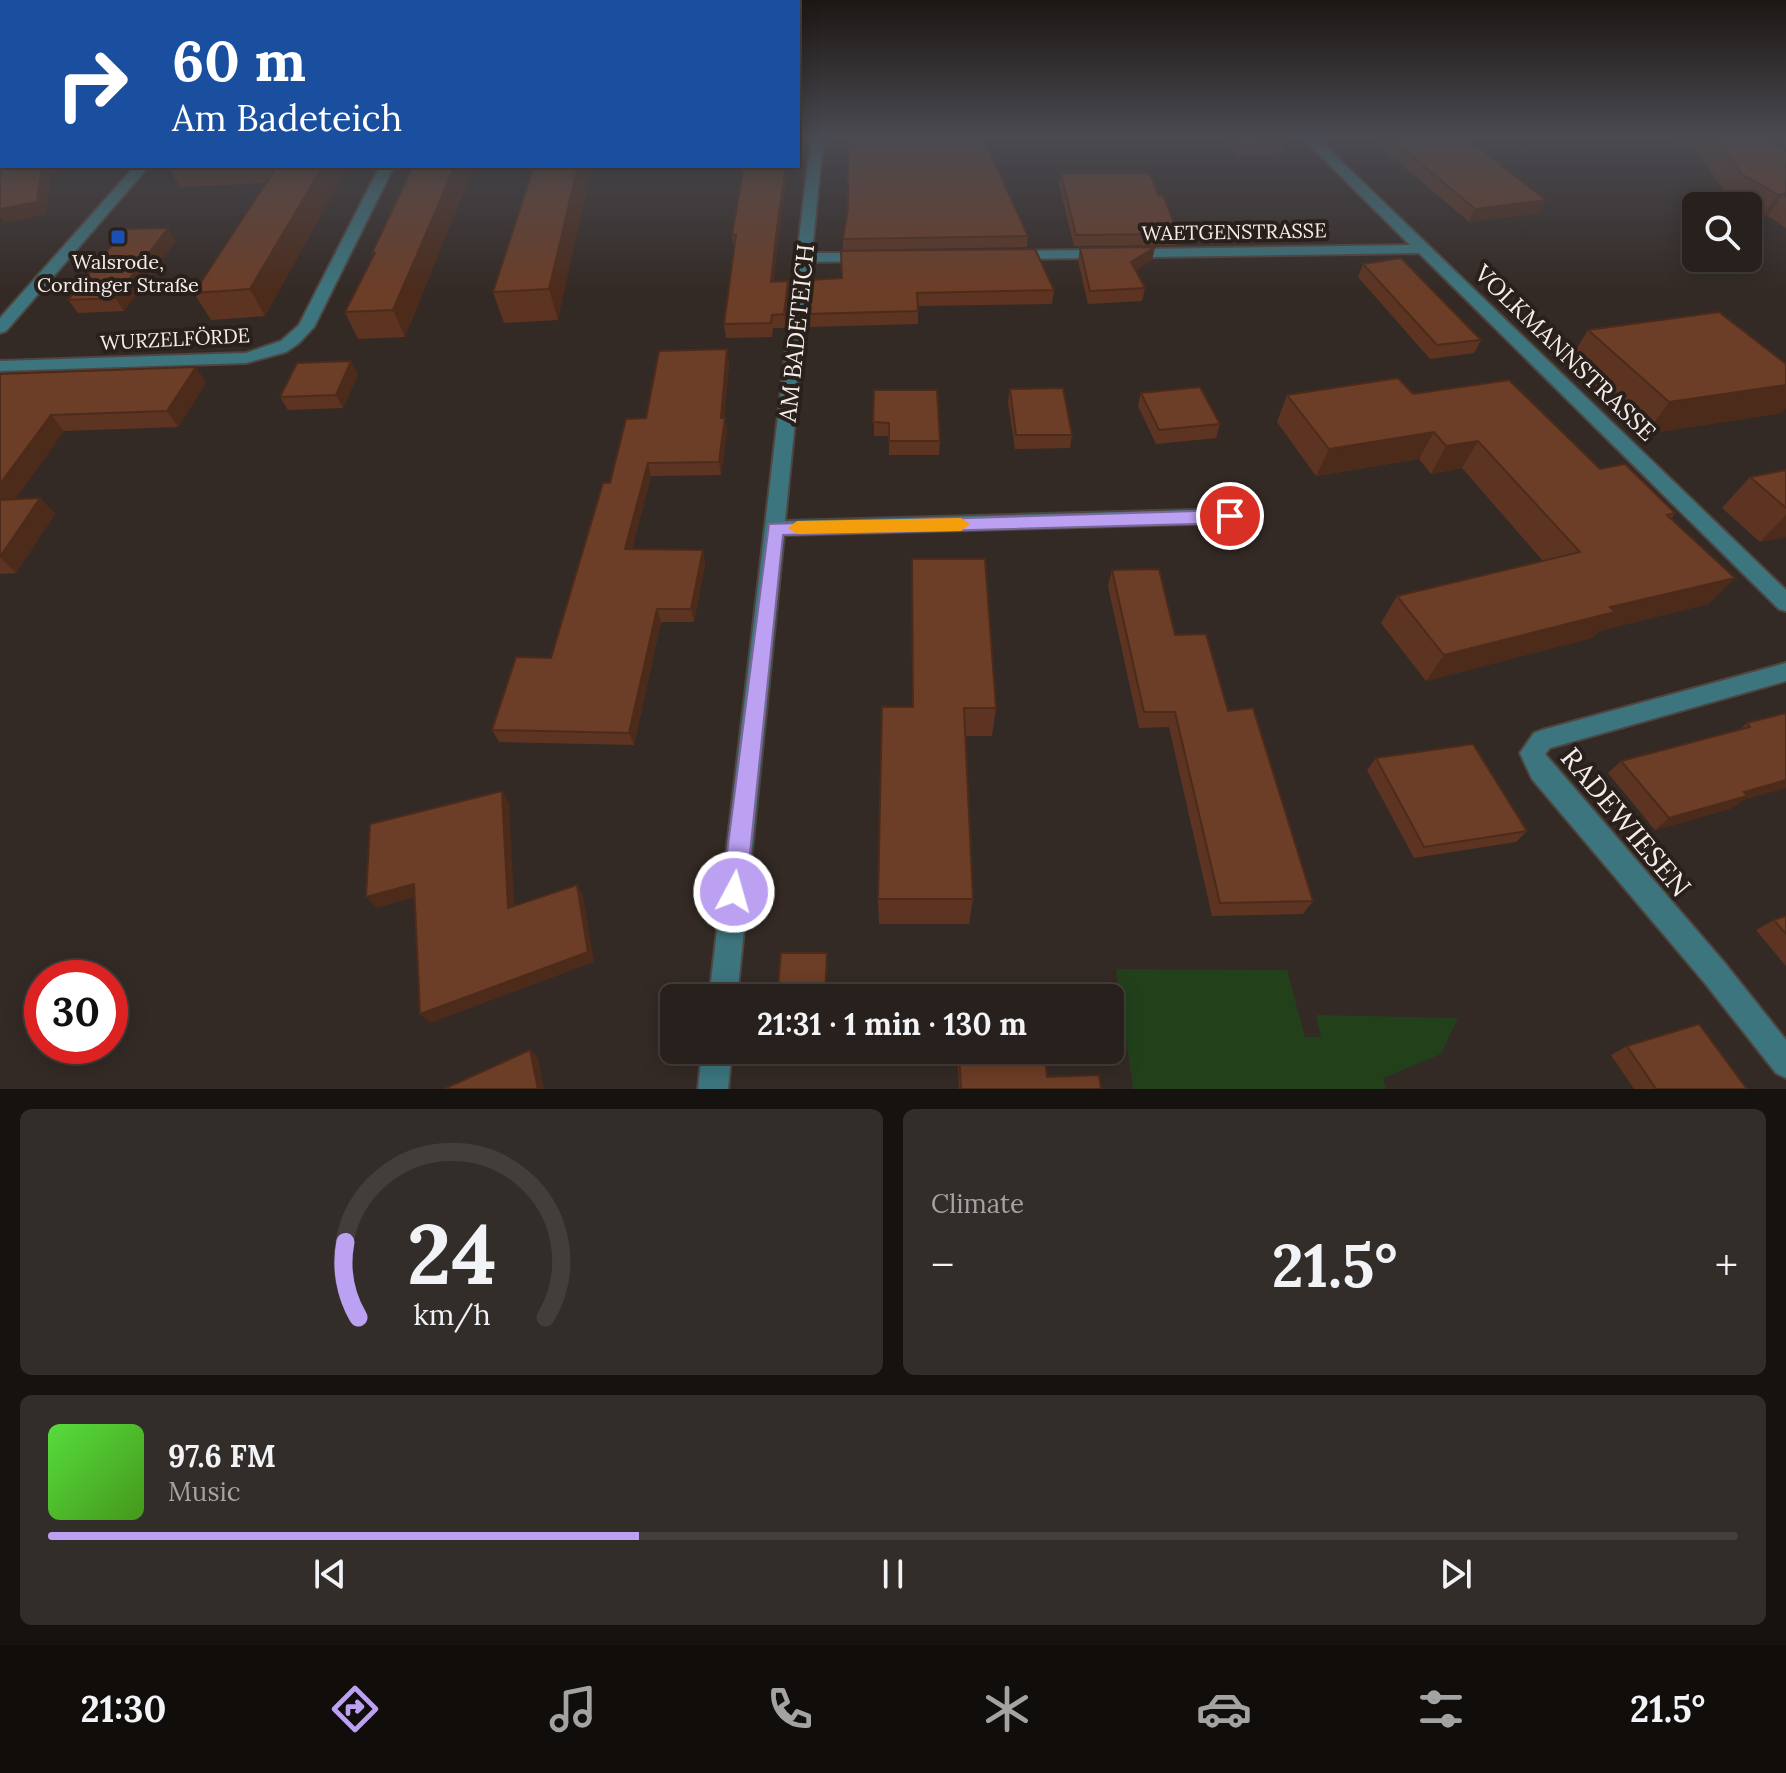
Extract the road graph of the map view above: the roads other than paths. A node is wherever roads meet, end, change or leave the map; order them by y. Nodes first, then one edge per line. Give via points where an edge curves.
1 (122, 189) edge
2 (376, 189) edge
3 (812, 189) edge
4 (1361, 189) edge
5 (1423, 249) junction
6 (995, 255) edge
7 (884, 257) edge
8 (805, 258) junction
9 (0, 328) edge
10 (0, 366) edge
11 (1230, 516) dead end
12 (775, 528) junction
13 (1786, 603) edge
14 (1786, 672) edge
15 (725, 984) edge
16 (1786, 1063) edge
17 (716, 1064) edge
18 (713, 1089) edge

1 - 9 street
2 - 10 street, WURZELFÖRDE via 294,343 246,358
3 - 8 street, AM BADETEICH
4 - 5 street, VOLKMANNSTRASSE
5 - 6 street, WAETGENSTRASSE
5 - 13 street, VOLKMANNSTRASSE
7 - 8 street
8 - 12 street, AM BADETEICH
11 - 12 street
12 - 15 street, AM BADETEICH
14 - 16 street, RADEWIESEN via 1542,740 1532,753 1541,771
17 - 18 street

